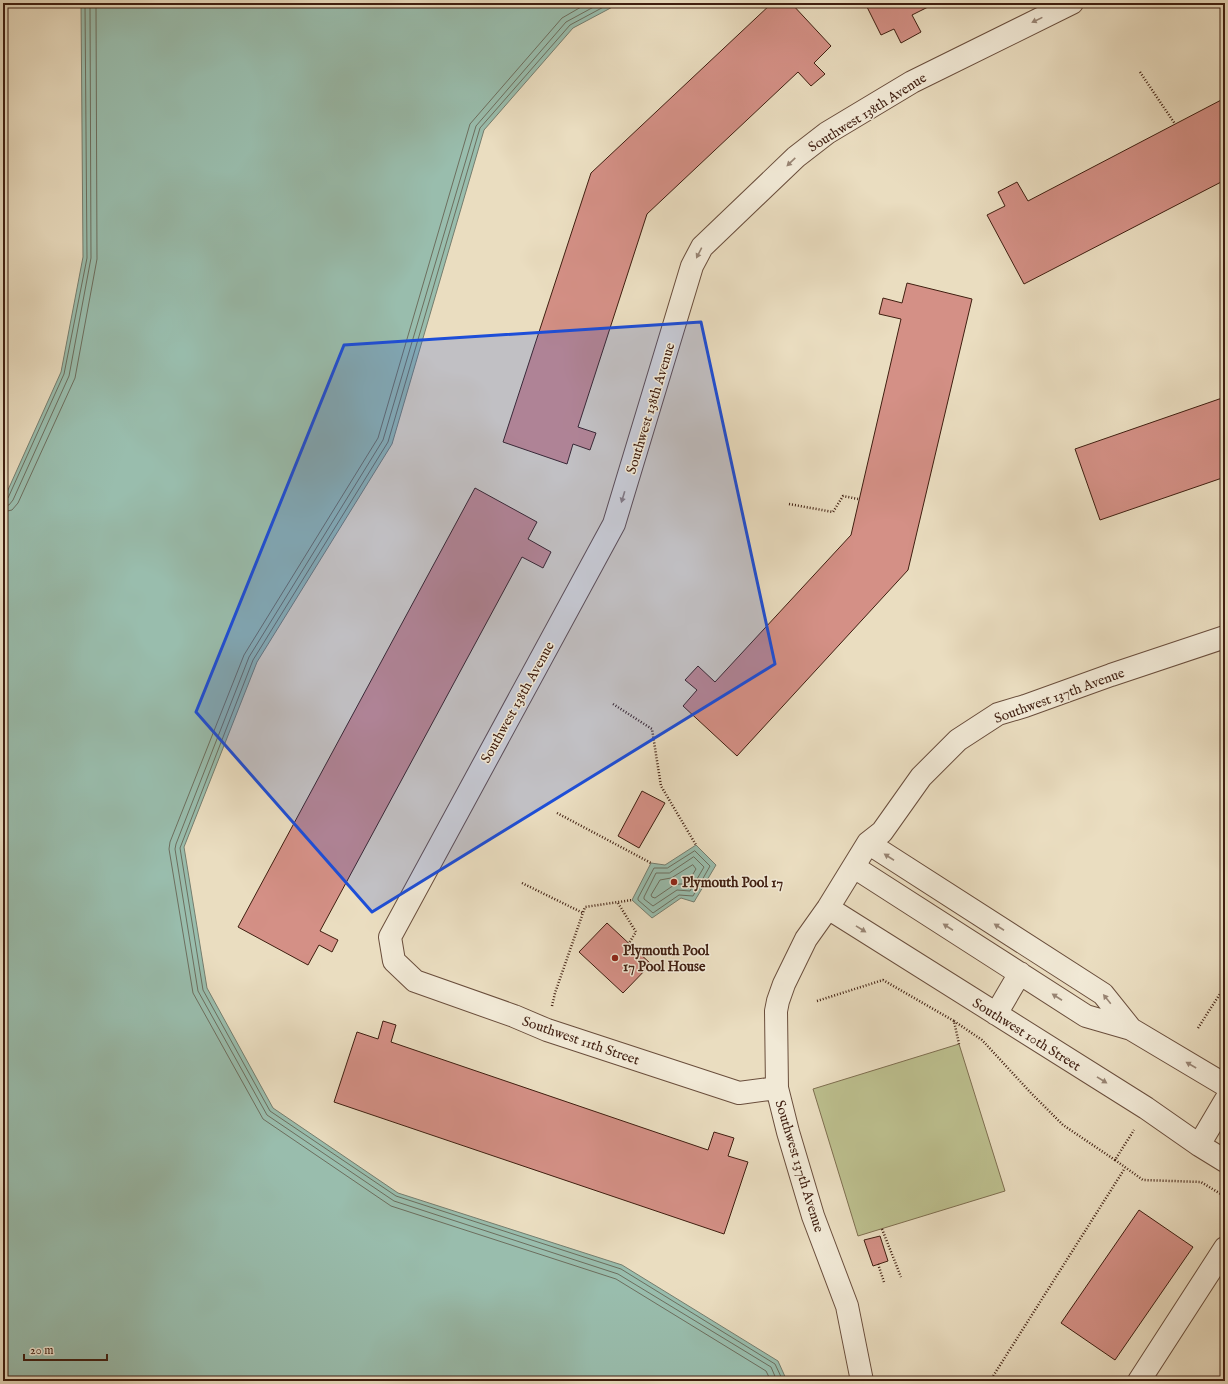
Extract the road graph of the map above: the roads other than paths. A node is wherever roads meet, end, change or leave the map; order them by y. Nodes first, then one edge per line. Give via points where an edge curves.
1 (1072, 3) edge
2 (1225, 637) edge
3 (868, 844) junction
4 (854, 867) junction
5 (828, 908) junction
6 (394, 961) joint
7 (1020, 973) junction
8 (996, 1014) junction
9 (1131, 1029) junction
10 (1225, 1085) edge
11 (777, 1088) junction
12 (1225, 1100) edge
13 (1199, 1145) junction
14 (1225, 1161) edge
15 (1225, 1248) edge
16 (862, 1381) edge
17 (1139, 1381) edge

1 -> 6 street, Southwest 138th Avenue via 912,82 827,133 796,157 702,247 692,266 614,524 390,937
2 - 3 street, Southwest 137th Avenue via 998,714 952,745 921,777 882,832
3 - 4 street, Southwest 137th Avenue
9 -> 3 street via 1103,994
4 - 5 street, Southwest 137th Avenue
7 -> 4 street
5 -> 8 street, Southwest 10th Street
5 - 11 street, Southwest 137th Avenue via 806,939 778,1001
6 - 11 street, Southwest 11th Street via 415,981 547,1030 739,1093
7 - 8 street
9 -> 7 street via 1086,1016
8 -> 13 street, Southwest 10th Street via 1146,1108
10 -> 9 street
11 - 16 street, Southwest 137th Avenue via 813,1216 847,1306
12 - 13 street
13 - 14 street, Southwest 10th Street
15 - 17 street

